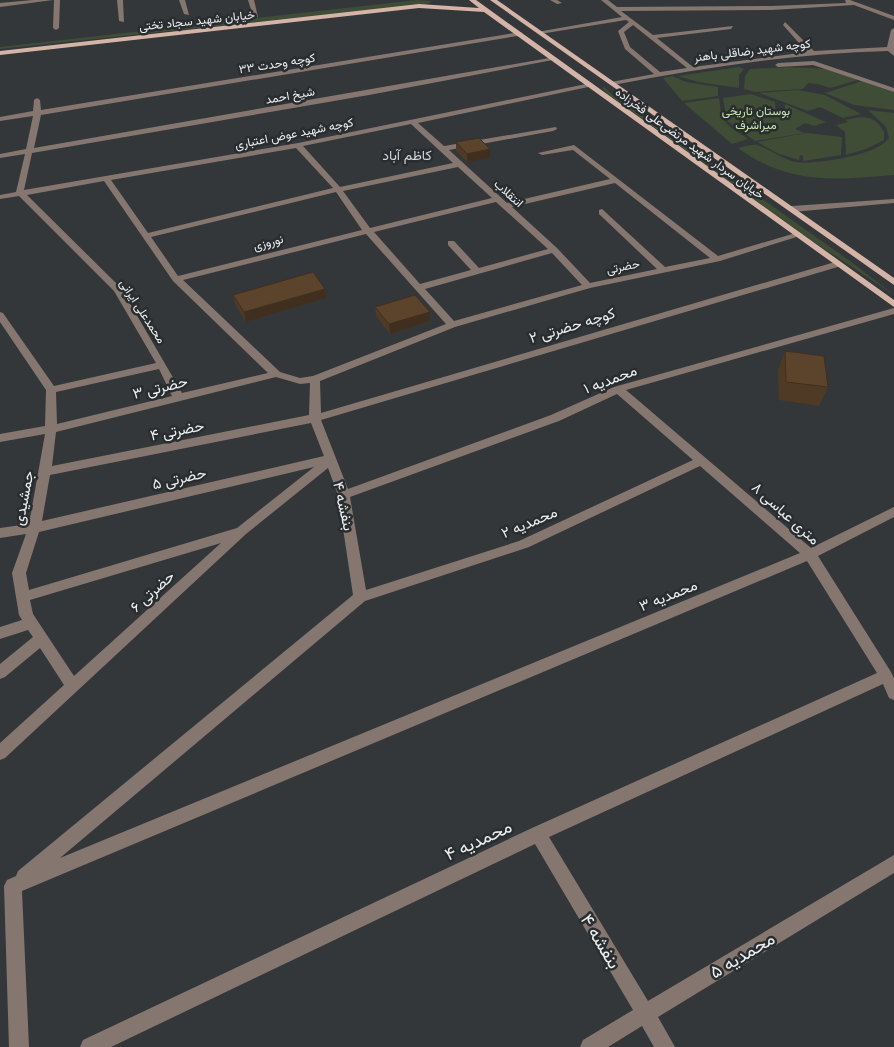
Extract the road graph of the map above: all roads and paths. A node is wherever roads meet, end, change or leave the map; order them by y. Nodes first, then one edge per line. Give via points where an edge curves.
1 (50, 0) edge
2 (58, 0) edge
3 (120, 0) edge
4 (182, 0) edge
5 (251, 0) edge
6 (401, 0) edge
7 (438, 0) edge
8 (472, 0) edge
9 (493, 0) edge
10 (604, 0) edge
11 (845, 0) edge
12 (853, 4) junction
13 (0, 5) edge
14 (419, 6) junction
15 (314, 10) dead end
16 (616, 10) junction
17 (487, 11) junction
18 (187, 14) dead end
19 (266, 15) dead end
20 (256, 16) junction
21 (247, 17) dead end
22 (894, 18) edge
23 (630, 20) junction
24 (122, 21) dead end
25 (786, 24) dead end
26 (731, 27) dead end
27 (56, 28) dead end
28 (894, 30) edge
29 (540, 32) junction
30 (521, 34) junction
31 (651, 37) junction
32 (893, 51) edge
33 (0, 53) edge
34 (812, 53) junction
35 (555, 59) junction
36 (748, 61) junction
37 (691, 68) junction
38 (658, 74) junction
39 (613, 83) junction
40 (591, 85) junction
41 (894, 90) edge
42 (37, 100) dead end
43 (37, 115) junction
44 (0, 119) edge
45 (412, 121) junction
46 (553, 129) dead end
47 (298, 144) junction
48 (443, 149) junction
49 (28, 152) junction
50 (542, 153) dead end
51 (0, 156) edge
52 (460, 164) junction
53 (106, 179) junction
54 (617, 180) junction
55 (338, 189) junction
56 (20, 192) junction
57 (0, 197) edge
58 (496, 199) junction
59 (894, 201) edge
60 (505, 206) junction
61 (792, 209) junction
62 (602, 212) dead end
63 (367, 230) junction
64 (146, 236) junction
65 (799, 236) junction
66 (451, 243) dead end
67 (554, 250) junction
68 (717, 259) junction
69 (838, 264) junction
70 (477, 271) junction
71 (664, 271) junction
72 (176, 280) junction
73 (894, 282) edge
74 (588, 286) junction
75 (420, 287) junction
76 (894, 304) edge
77 (894, 311) edge
78 (0, 315) edge
79 (452, 325) junction
80 (162, 365) junction
81 (276, 374) junction
82 (315, 379) junction
83 (618, 389) junction
84 (51, 390) junction
85 (179, 398) junction
86 (315, 418) junction
87 (51, 429) junction
88 (0, 438) edge
89 (331, 459) junction
90 (703, 460) junction
91 (45, 472) junction
92 (344, 495) junction
93 (894, 512) edge
94 (34, 528) junction
95 (242, 532) junction
96 (0, 533) edge
97 (810, 554) junction
98 (360, 597) junction
99 (23, 598) junction
100 (31, 623) junction
101 (0, 633) edge
102 (42, 638) junction
103 (0, 673) edge
104 (886, 676) junction
105 (73, 686) junction
106 (894, 693) edge
107 (0, 752) edge
108 (538, 834) junction
109 (894, 863) edge
110 (13, 886) junction
111 (644, 1015) junction
112 (19, 1047) edge
113 (90, 1047) edge
114 (590, 1047) edge
115 (665, 1047) edge

1 - 13 street
2 - 27 street
3 - 24 street
4 - 18 street
5 - 20 street
6 - 15 main road
7 - 14 main road via 435,4
8 - 17 main road, خیابان سردار شهید مرتضی‌علی فخرزاده
9 - 29 main road, خیابان سردار شهید مرتضی‌علی فخرزاده
10 - 16 street
11 - 12 street
12 - 16 street
12 - 22 street
14 - 17 main road, خیابان شهید سجاد تختی
14 - 33 main road, خیابان شهید سجاد تختی
16 - 23 street
17 - 30 main road, خیابان سردار شهید مرتضی‌علی فخرزاده
19 - 20 main road, خیابان شهید سجاد تختی
20 - 21 main road, خیابان شهید سجاد تختی
23 - 29 street
23 - 31 street
23 - 38 street via 621,31 627,48
25 - 34 street
26 - 31 street
28 - 32 street
29 - 39 main road, خیابان سردار شهید مرتضی‌علی فخرزاده
30 - 35 main road, خیابان سردار شهید مرتضی‌علی فخرزاده
30 - 43 street, کوچه وحدت ۳۳
31 - 37 street
32 - 34 street, کوچه شهید رضاقلی باهنر
34 - 36 street, کوچه شهید رضاقلی باهنر
35 - 40 main road, خیابان سردار شهید مرتضی‌علی فخرزاده
35 - 49 street, شیخ احمد
36 - 37 street, کوچه شهید رضاقلی باهنر
36 - 41 street via 754,66 814,63
37 - 38 street, کوچه شهید رضاقلی باهنر
38 - 39 street, کوچه شهید رضاقلی باهنر
39 - 61 main road, خیابان سردار شهید مرتضی‌علی فخرزاده
40 - 45 street, کوچه شهید عوض اعتباری
40 - 65 main road, خیابان سردار شهید مرتضی‌علی فخرزاده
42 - 43 street
43 - 44 street, کوچه وحدت ۳۳
43 - 49 street
45 - 47 street, کوچه شهید عوض اعتباری
45 - 48 street, انتقلاب
46 - 48 street
47 - 53 street, کوچه شهید عوض اعتباری
47 - 55 street
48 - 52 street, انتقلاب
49 - 51 street, شیخ احمد
49 - 56 street
50 - 54 street via 574,147
52 - 55 street
52 - 58 street, انتقلاب
53 - 56 street, کوچه شهید عوض اعتباری
53 - 64 street
54 - 60 street
54 - 68 street
55 - 63 street
55 - 64 street
56 - 57 street, کوچه شهید عوض اعتباری
56 - 80 street, محمدعلی ایرانی via 118,290
58 - 60 street, انتقلاب
58 - 63 street, نوروزی
59 - 61 street
60 - 67 street, انتقلاب
61 - 73 main road, خیابان سردار شهید مرتضی‌علی فخرزاده
62 - 71 street
63 - 72 street, نوروزی
63 - 75 street
64 - 72 street
65 - 68 street, حضرتی
65 - 69 main road, خیابان سردار شهید مرتضی‌علی فخرزاده
66 - 70 street
67 - 70 street
67 - 74 street, انتقلاب
68 - 71 street, حضرتی
69 - 76 main road, خیابان سردار شهید مرتضی‌علی فخرزاده
69 - 86 street, کوچه حضرتی ۲
70 - 75 street
71 - 74 street, حضرتی
72 - 81 street
74 - 79 street, حضرتی
75 - 79 street
77 - 83 street, محمدیه ۱
78 - 84 street
79 - 82 street, حضرتی
80 - 84 street, محمدعلی ایرانی
80 - 85 street
81 - 82 street via 300,381
81 - 85 street, حضرتی ۳
82 - 86 street
83 - 90 street, ۸ متری عباسی
83 - 92 street, محمدیه ۱ via 556,418
84 - 87 street, جمشیدی
85 - 87 street, حضرتی ۳
86 - 89 street, بنفشه ۴
86 - 91 street, حضرتی ۴
87 - 88 street, حضرتی ۳
87 - 91 street, جمشیدی
89 - 92 street, بنفشه ۴
89 - 94 street, حضرتی ۵
89 - 95 street, حضرتی ۶
90 - 97 street, ۸ متری عباسی
90 - 98 street, محمدیه ۲ via 524,544
91 - 94 street, جمشیدی
92 - 98 street, بنفشه ۴
93 - 97 street, محمدیه ۳
94 - 96 street, حضرتی ۵
94 - 99 street, جمشیدی via 19,573
95 - 99 street
95 - 105 street, حضرتی ۶
97 - 104 street, ۸ متری عباسی
97 - 110 street, محمدیه ۳
98 - 110 street
99 - 100 street, جمشیدی
100 - 101 street
100 - 102 street, جمشیدی
102 - 103 street
102 - 105 street, جمشیدی
104 - 106 street, ۸ متری عباسی
104 - 108 street, محمدیه ۴
105 - 107 street, حضرتی ۶
108 - 111 street, بنفشه ۴
108 - 113 street, محمدیه ۴
109 - 111 street, محمدیه ۵
110 - 112 street
111 - 114 street, محمدیه ۵
111 - 115 street, بنفشه ۴

